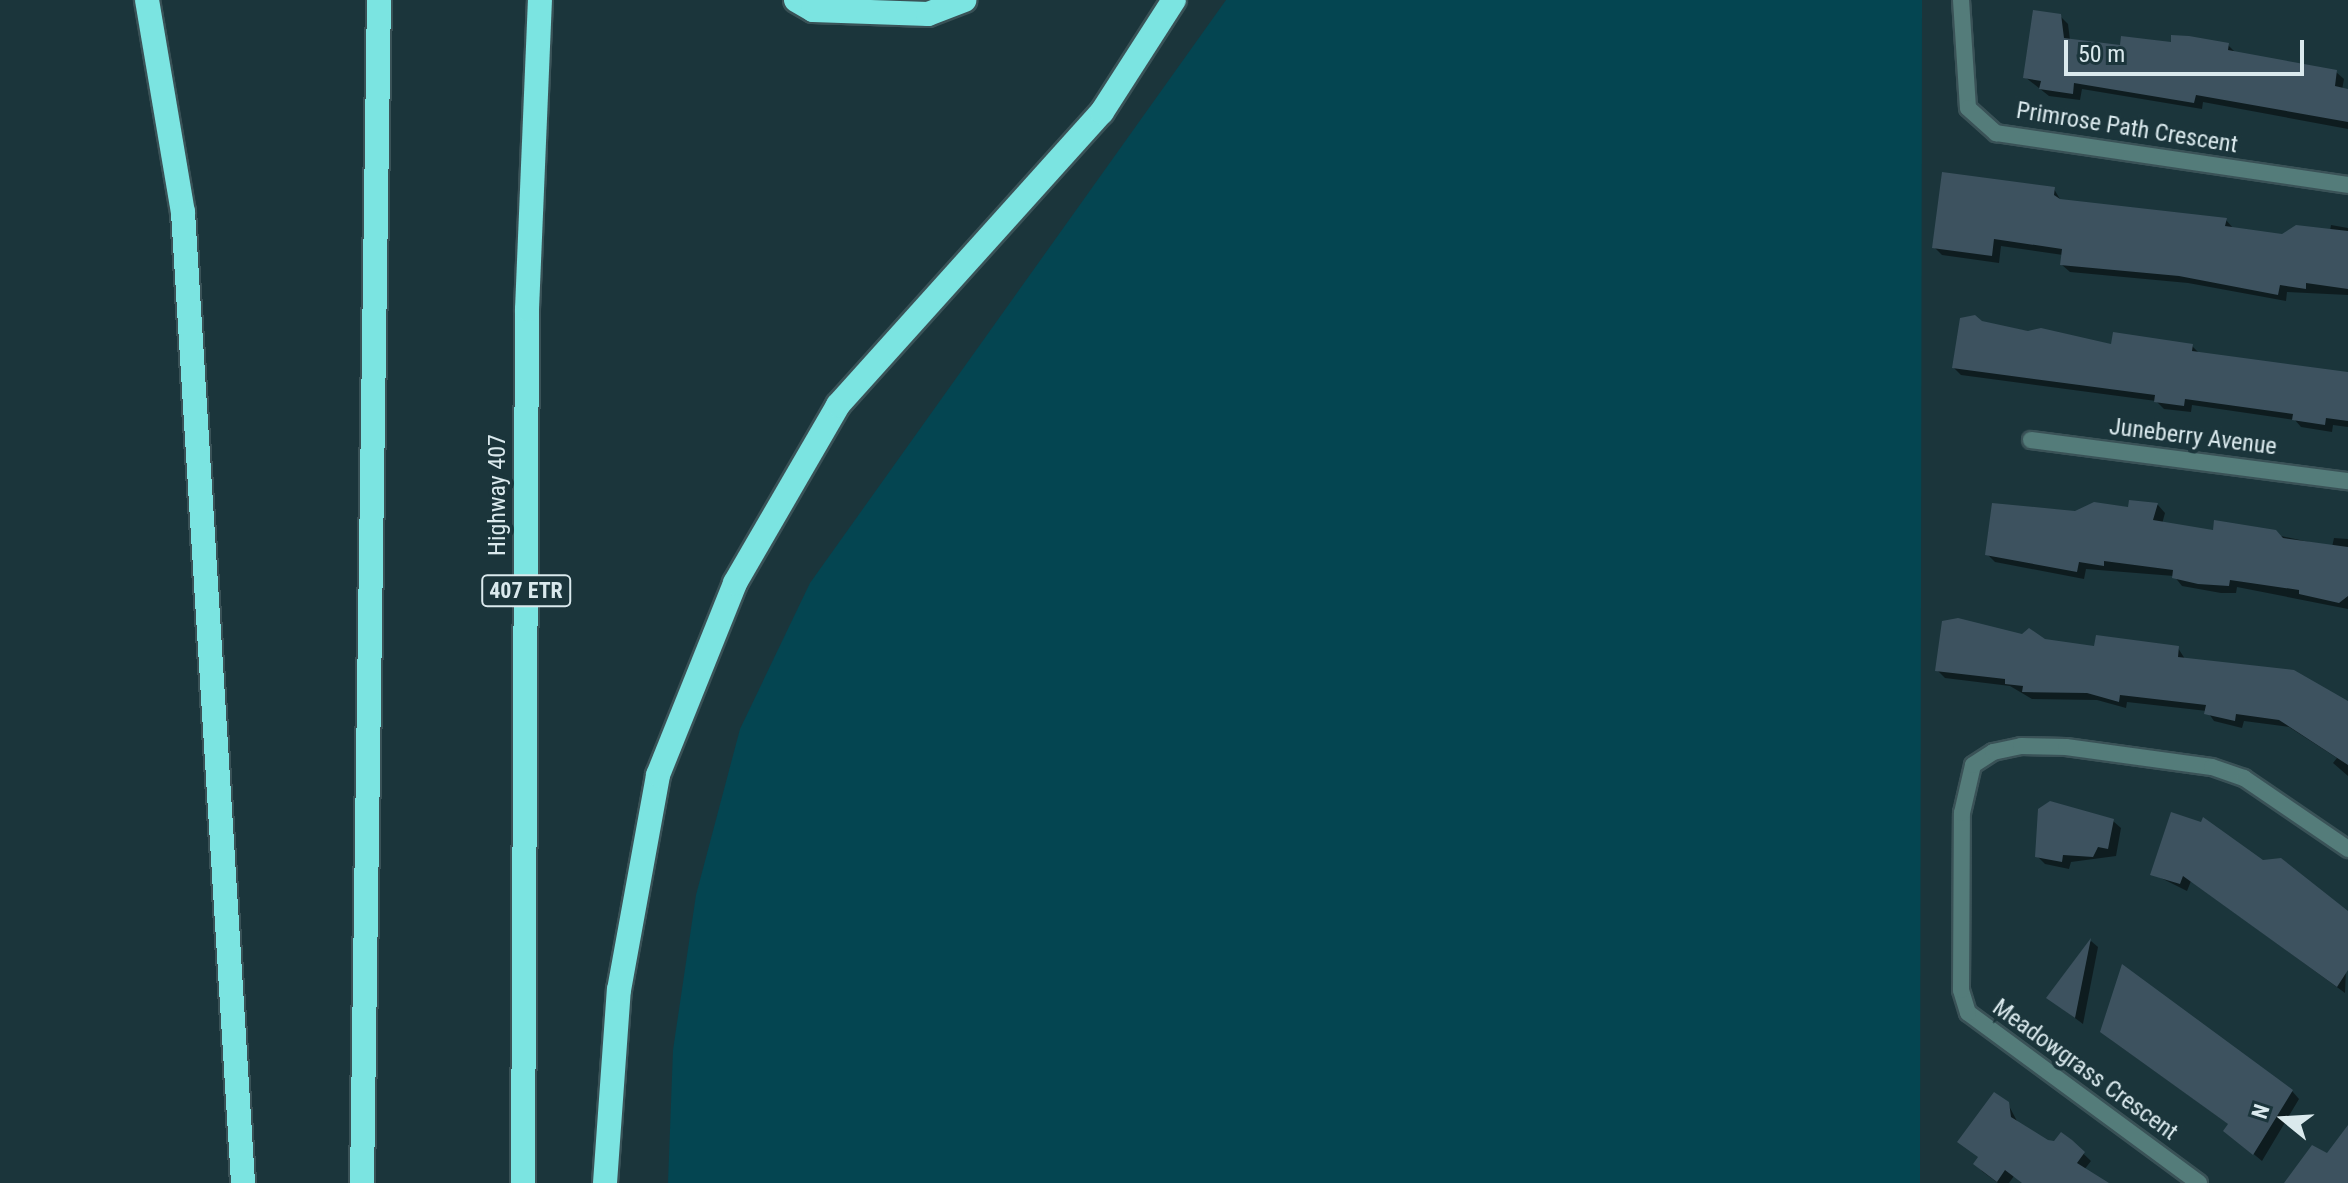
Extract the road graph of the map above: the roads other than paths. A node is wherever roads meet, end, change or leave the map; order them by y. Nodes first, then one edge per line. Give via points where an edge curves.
1 (147, 0) edge
2 (379, 0) edge
3 (540, 0) edge
4 (796, 0) edge
5 (964, 0) edge
6 (1174, 0) edge
7 (1961, 0) edge
8 (2348, 185) edge
9 (2031, 440) dead end
10 (2348, 481) edge
11 (2348, 849) edge
12 (243, 1183) edge
13 (362, 1183) edge
14 (523, 1183) edge
15 (605, 1183) edge
16 (2199, 1183) edge

1 - 12 highway via 183,212
2 - 13 highway
3 - 14 highway, Highway 407 / 407 ETR via 527,309
4 - 5 highway via 813,10 928,14
6 - 15 highway via 1102,112 838,405 735,583 658,775 619,990
7 - 8 street, Primrose Path Crescent via 1968,108 1996,133
9 - 10 street, Juneberry Avenue
11 - 16 street, Meadowgrass Crescent via 2244,778 2212,767 2021,746 1993,752 1973,765 1962,813 1961,990 1968,1013

